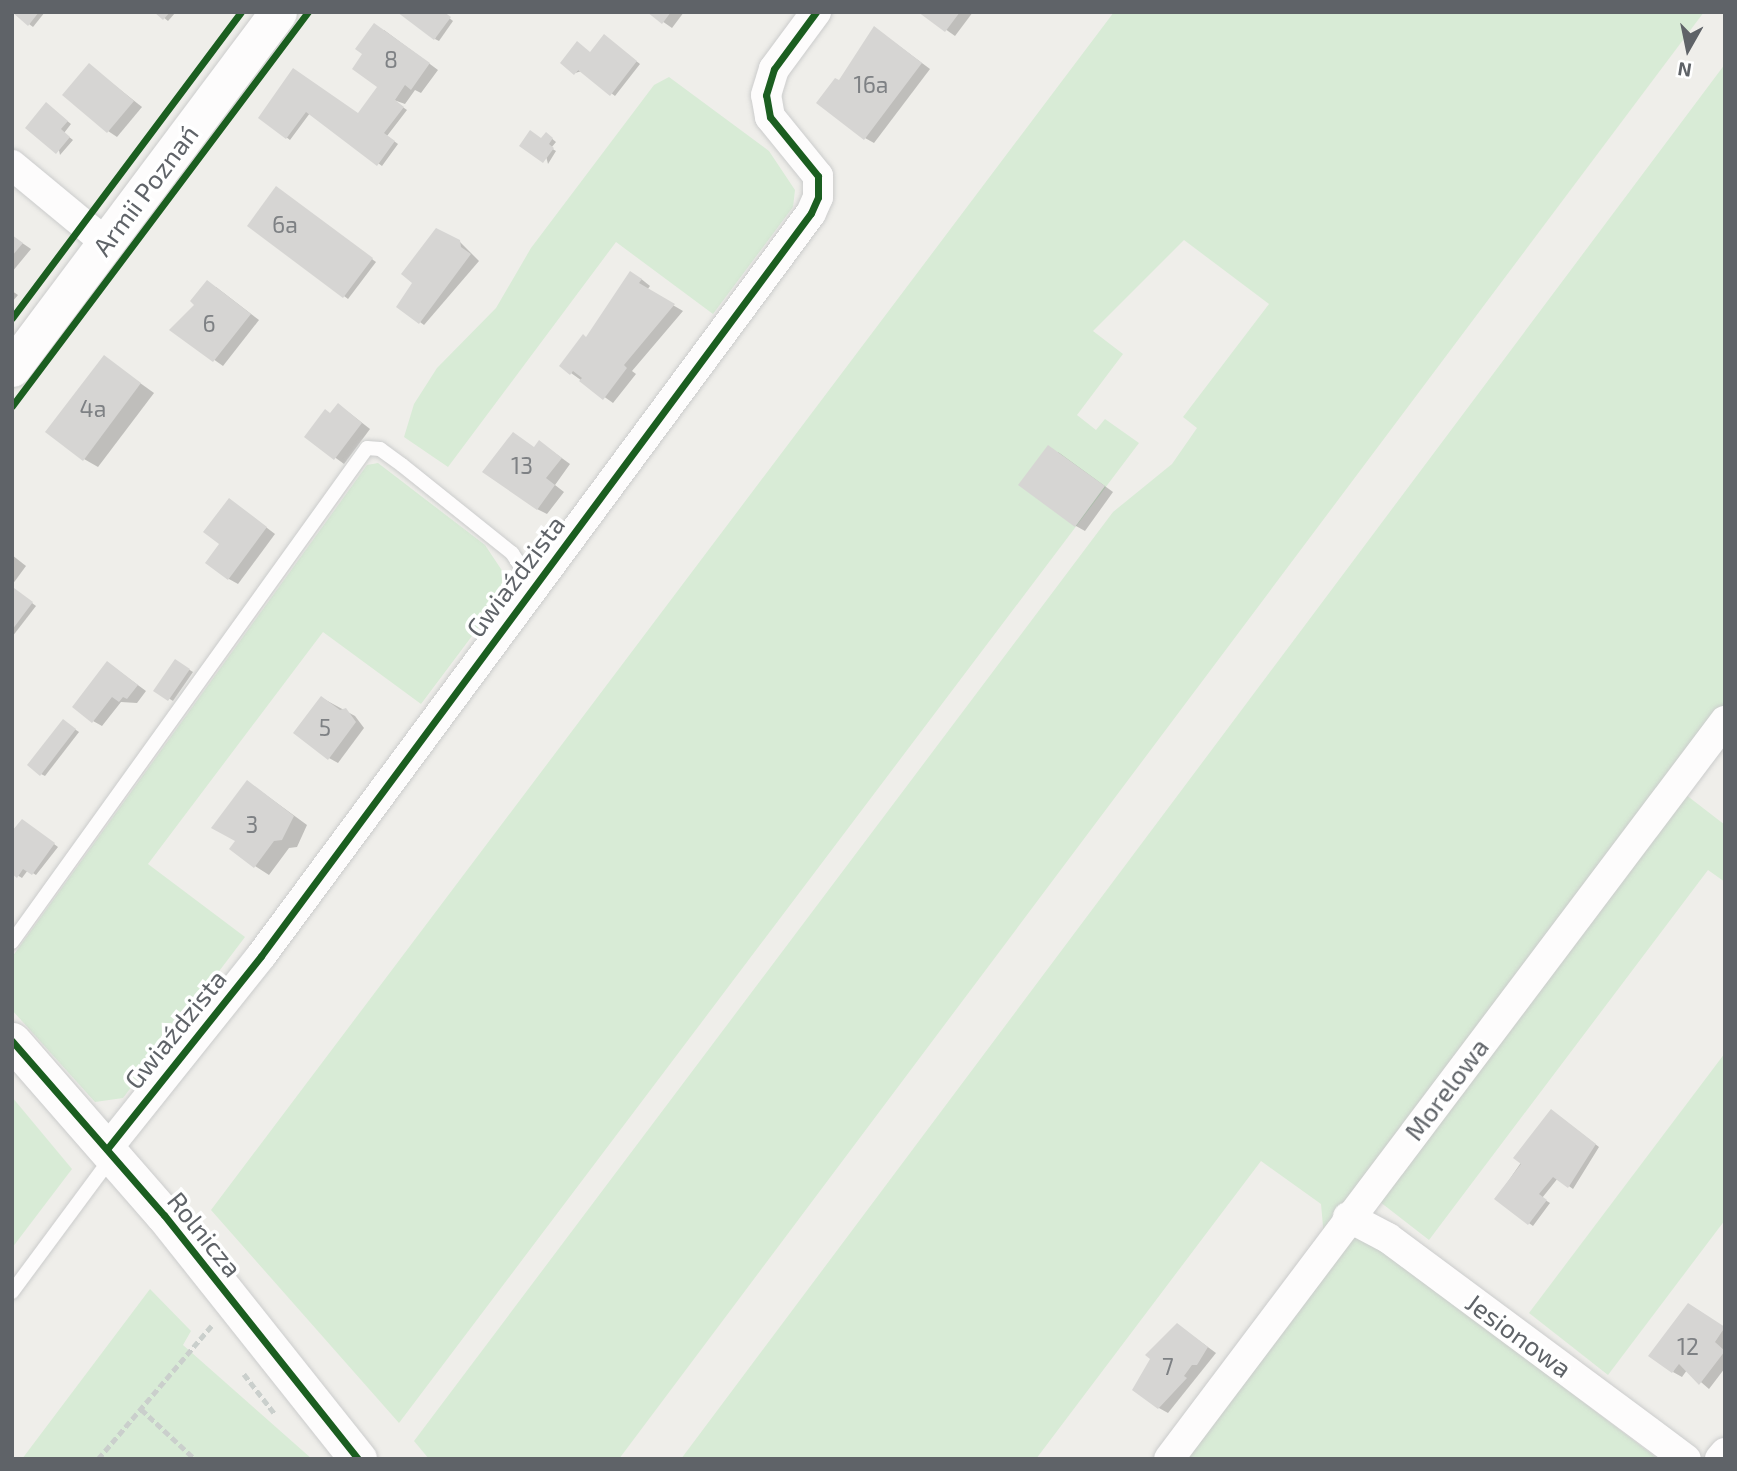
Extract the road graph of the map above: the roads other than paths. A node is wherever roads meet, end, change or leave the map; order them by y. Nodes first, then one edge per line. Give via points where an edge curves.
1 (278, 12) edge
2 (816, 12) edge
3 (12, 165) edge
4 (105, 242) junction
5 (12, 368) edge
6 (534, 587) junction
7 (1725, 721) edge
8 (12, 942) edge
9 (12, 1041) edge
10 (110, 1152) junction
11 (1348, 1217) junction
12 (12, 1292) edge
13 (1725, 1452) edge
14 (358, 1459) edge
15 (1169, 1459) edge
16 (1686, 1459) edge
17 (1720, 1459) edge

1 - 4 street, Armii Poznań
2 - 6 street, Gwiaździsta via 774,69 766,95 770,117 818,176 818,197 811,213
3 - 4 street
4 - 5 street, Armii Poznań
6 - 8 lane via 512,553 402,464 380,449 367,448
6 - 10 street, Gwiaździsta
7 - 11 street, Morelowa
9 - 10 street, Rolnicza
10 - 12 lane
10 - 14 street, Rolnicza
11 - 15 street, Morelowa
11 - 16 street, Jesionowa via 1388,1238
13 - 17 street

